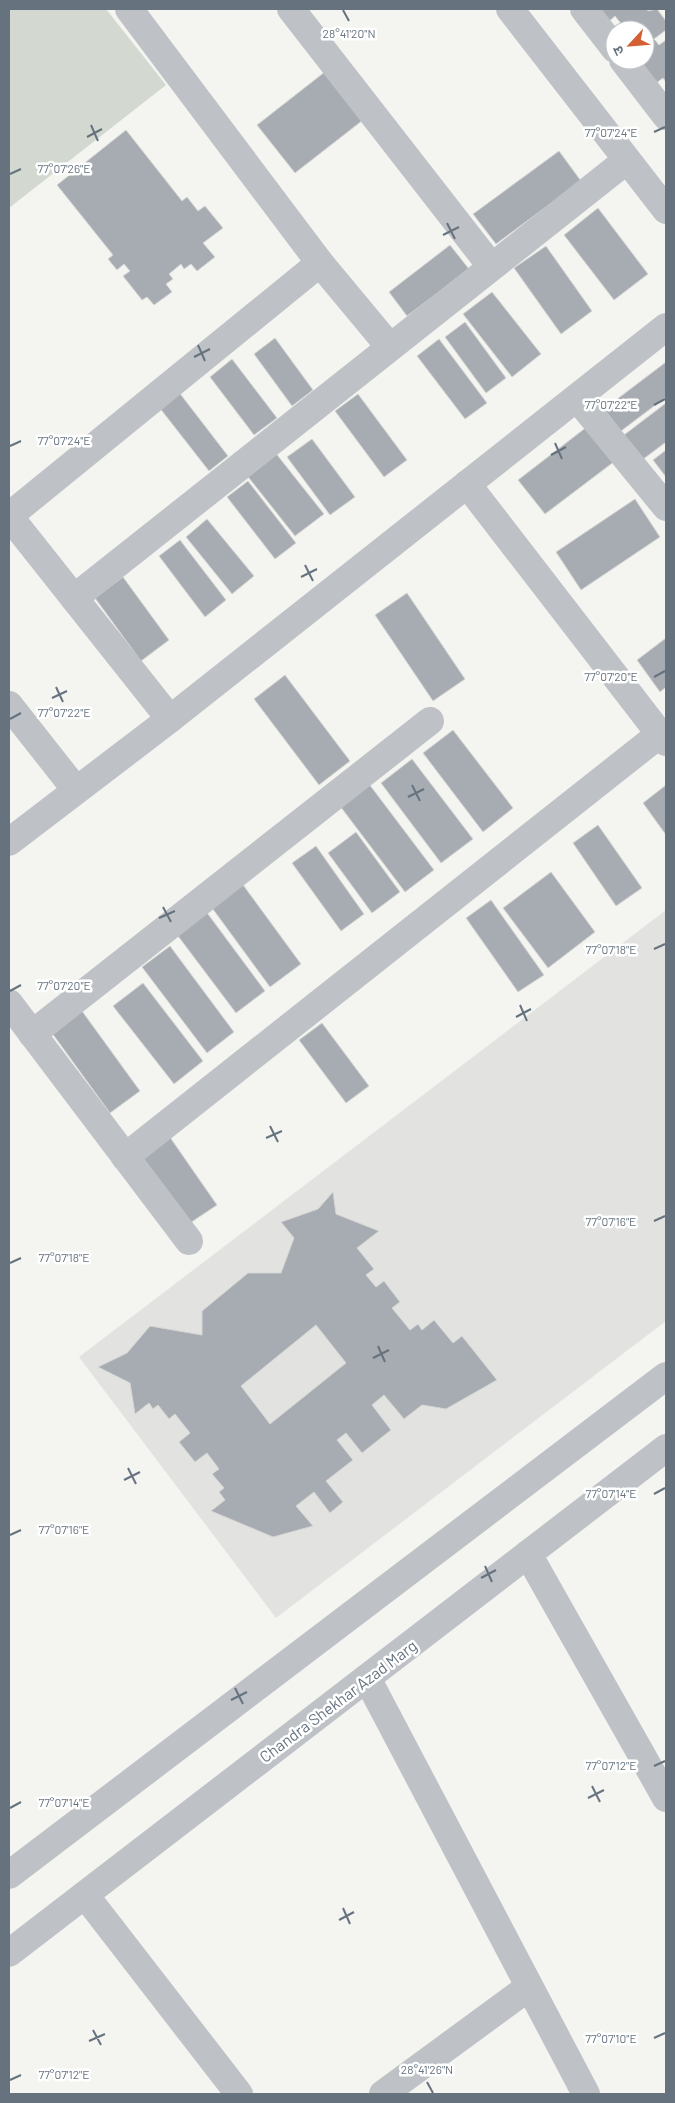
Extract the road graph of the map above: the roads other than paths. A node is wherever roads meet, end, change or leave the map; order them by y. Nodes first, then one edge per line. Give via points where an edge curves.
1 (129, 9) edge
2 (291, 9) edge
3 (510, 9) edge
4 (584, 9) edge
5 (605, 36) edge
6 (631, 70) edge
7 (666, 116) edge
8 (627, 160) junction
9 (658, 182) edge
10 (666, 210) edge
11 (320, 263) junction
12 (491, 266) junction
13 (666, 327) edge
14 (389, 346) junction
15 (577, 398) junction
16 (467, 484) junction
17 (666, 506) edge
18 (9, 516) edge
19 (74, 598) junction
20 (9, 705) edge
21 (170, 719) junction
22 (430, 721) dead end
23 (663, 738) edge
24 (76, 790) junction
25 (9, 842) edge
26 (9, 1003) edge
27 (32, 1034) junction
28 (125, 1156) junction
29 (189, 1241) dead end
30 (666, 1376) edge
31 (666, 1448) edge
32 (528, 1554) junction
33 (367, 1678) junction
34 (666, 1798) edge
35 (9, 1875) edge
36 (85, 1895) junction
37 (9, 1953) edge
38 (529, 1987) junction
39 (239, 2094) edge
40 (383, 2094) edge
41 (586, 2094) edge

1 - 11 street
2 - 12 street
3 - 8 street
4 - 5 street
6 - 7 street
8 - 9 street
8 - 12 street
9 - 10 street
11 - 14 street
11 - 18 street
12 - 14 street
13 - 15 street
14 - 19 street
15 - 16 street
15 - 17 street
16 - 21 street
16 - 23 street
18 - 19 street
19 - 21 street
20 - 24 street
21 - 24 street
22 - 27 street
23 - 28 street
24 - 25 street
26 - 27 street
27 - 28 street
28 - 29 street
30 - 35 street
31 - 32 street, Chandra Shekhar Azad Marg
32 - 33 street, Chandra Shekhar Azad Marg
32 - 34 street
33 - 36 street, Chandra Shekhar Azad Marg
33 - 38 street
36 - 37 street, Chandra Shekhar Azad Marg
36 - 39 street
38 - 40 street
38 - 41 street

